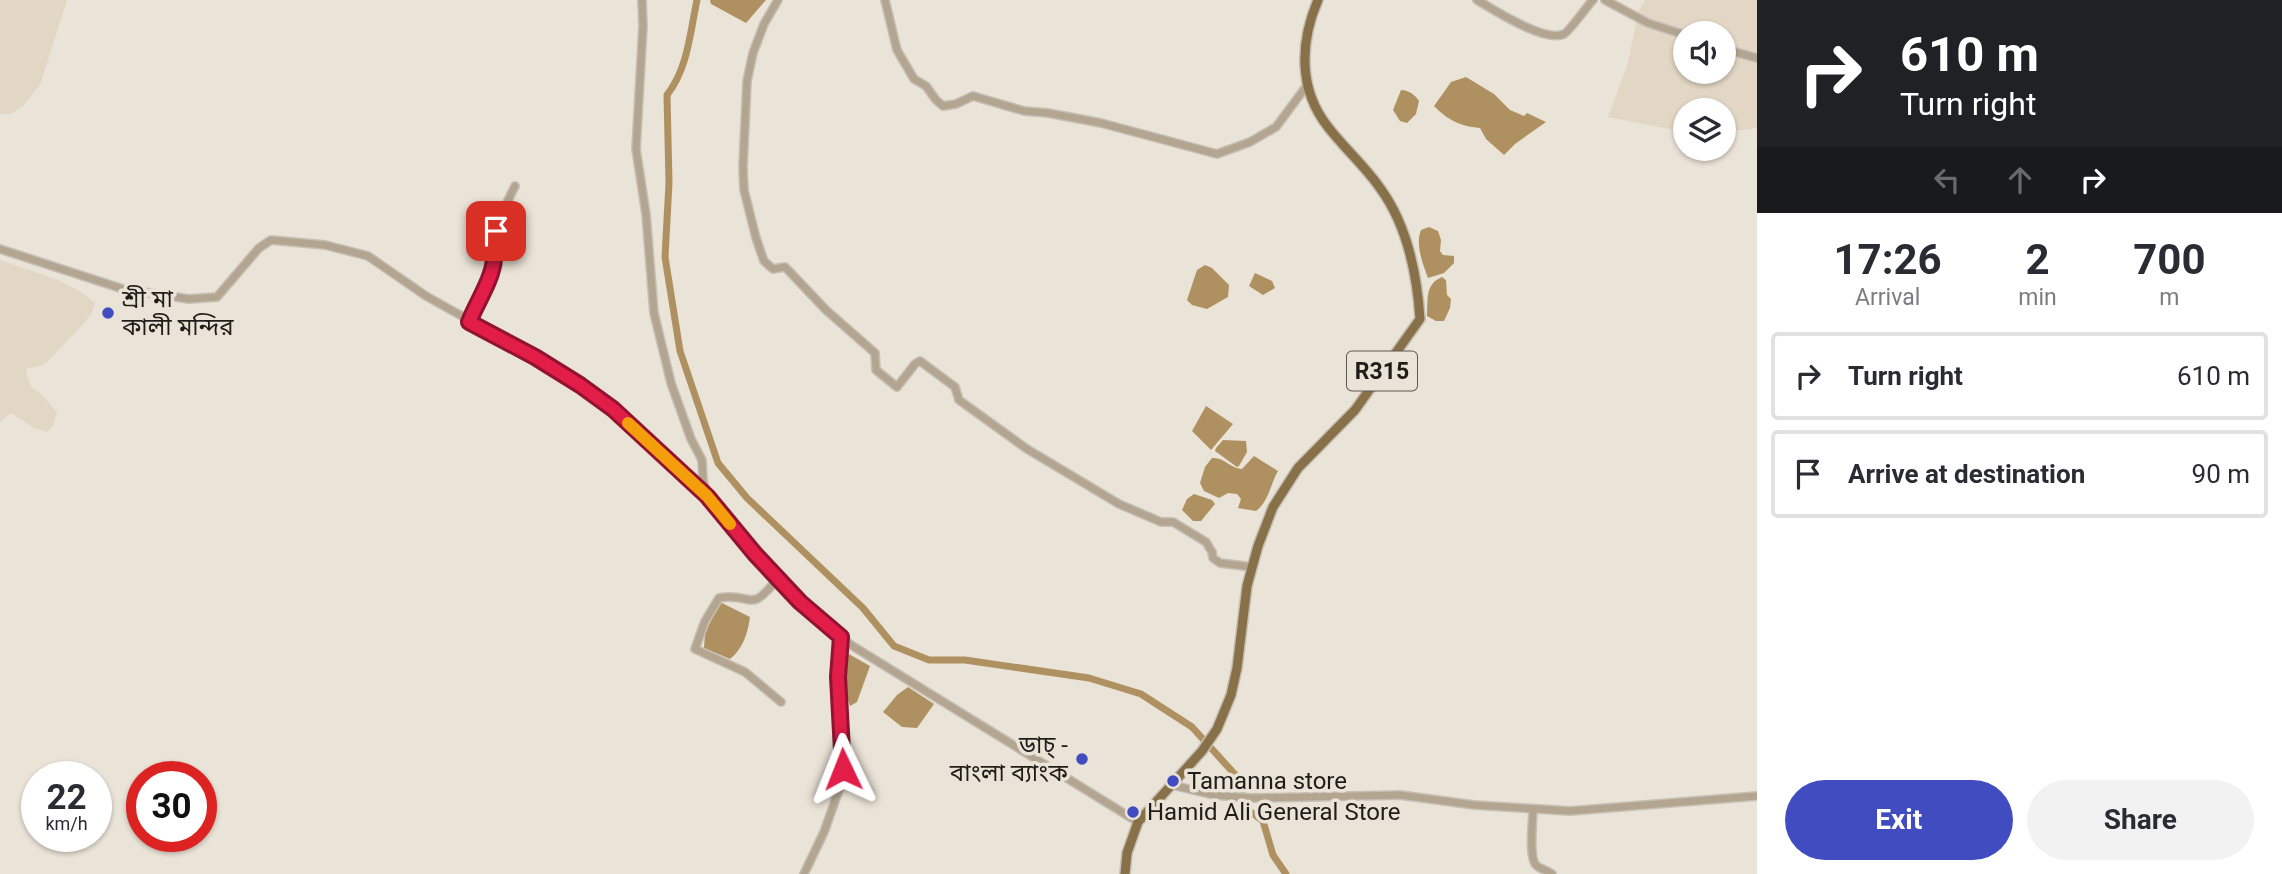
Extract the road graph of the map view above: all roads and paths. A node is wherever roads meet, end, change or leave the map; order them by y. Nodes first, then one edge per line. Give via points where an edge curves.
1 (642, 0) edge
2 (778, 0) edge
3 (885, 0) edge
4 (1318, 0) edge
5 (1477, 0) edge
6 (1593, 0) edge
7 (1605, 0) edge
8 (1673, 31) edge
9 (1736, 52) edge
10 (1757, 58) edge
11 (1308, 84) junction
12 (515, 186) dead end
13 (0, 249) edge
14 (469, 322) junction
15 (707, 496) junction
16 (1252, 567) junction
17 (778, 578) junction
18 (841, 637) junction
19 (781, 702) dead end
20 (1172, 785) junction
21 (1757, 796) edge
22 (1533, 809) junction
23 (1138, 822) junction
24 (804, 874) edge
25 (1125, 874) edge
26 (1552, 874) edge

1 - 15 street via 636,149 654,313 671,383 702,460
2 - 16 street via 755,44 747,81 744,191 764,261 773,269 785,267 875,353 876,370 897,387 920,361 955,387 959,400 1027,449 1119,504 1161,522 1173,522 1206,542 1220,563
3 - 11 street via 897,50 915,79 943,106 973,96 1217,154 1276,127
4 - 11 main road, R315 via 1305,44
5 - 6 street via 1524,27 1556,36 1566,34
7 - 8 street
9 - 10 street
11 - 16 main road, R315 via 1326,125 1381,188 1397,217 1413,261 1420,319 1355,410 1298,468 1273,507
12 - 14 street via 492,245 489,278
13 - 14 street via 122,289 189,299 217,297 271,240 325,245 368,256
14 - 15 street via 535,357 613,409
15 - 17 street
16 - 20 main road, R315 via 1231,695 1217,729
17 - 18 street
17 - 19 street via 763,597 749,602 733,596 719,598 695,649 745,672
18 - 23 street
18 - 24 street via 841,785
20 - 22 street via 1252,798 1400,795
20 - 23 main road, R315
21 - 22 street via 1570,811
22 - 26 street via 1534,861
23 - 25 main road, R315

